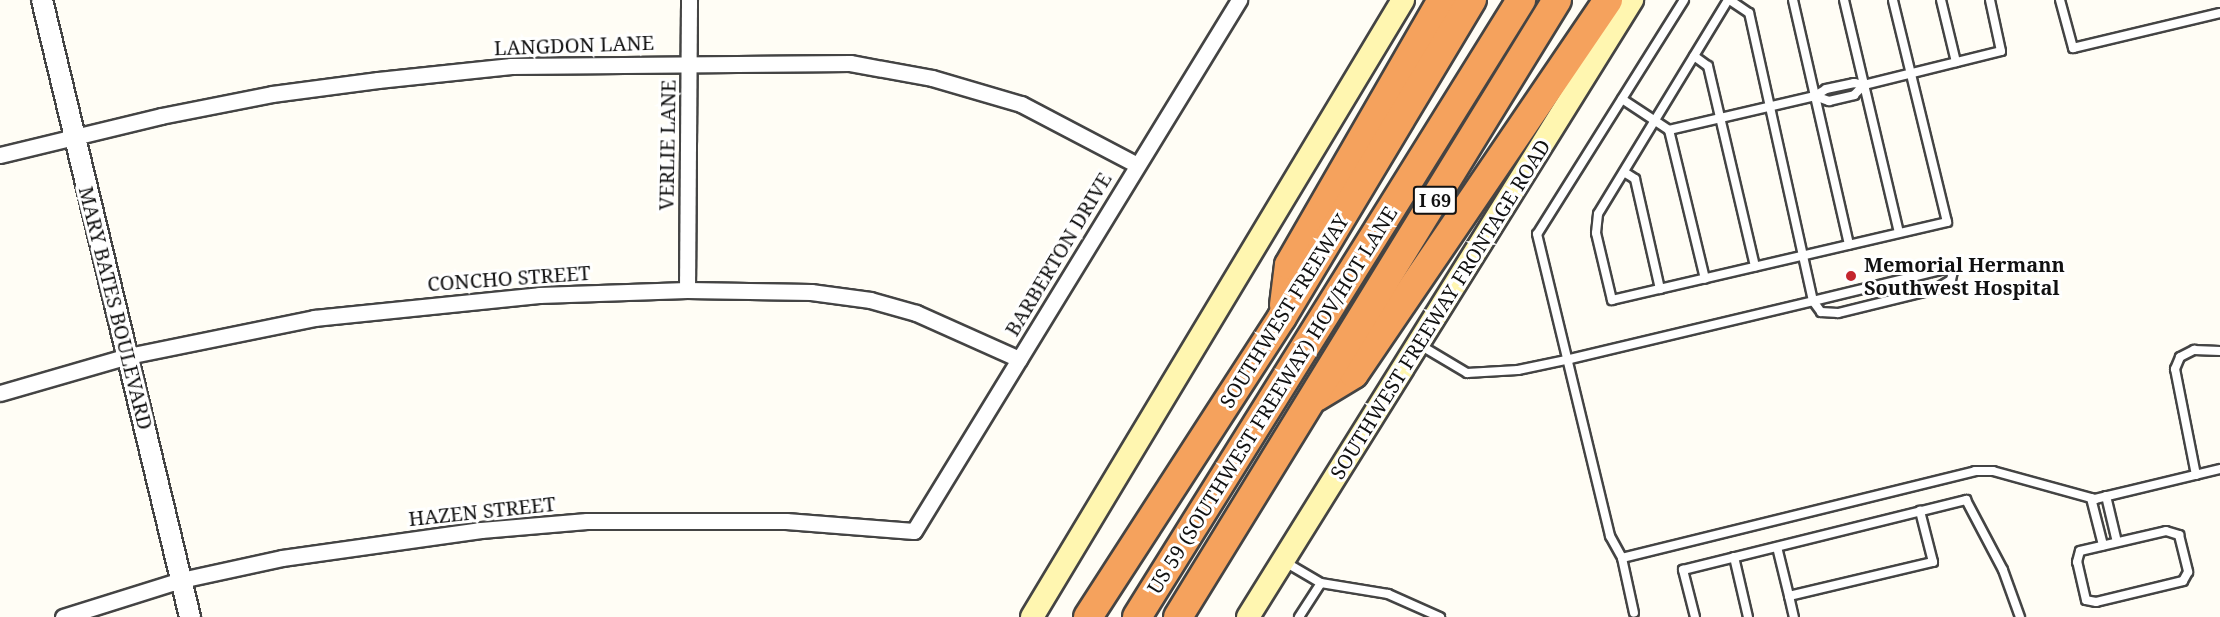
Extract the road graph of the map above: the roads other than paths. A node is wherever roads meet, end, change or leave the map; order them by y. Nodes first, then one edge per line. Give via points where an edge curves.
1 (42, 0) edge
2 (689, 0) edge
3 (1239, 0) edge
4 (1403, 0) edge
5 (1442, 0) edge
6 (1472, 0) edge
7 (1521, 0) edge
8 (1557, 0) edge
9 (1608, 0) edge
10 (1632, 0) edge
11 (1684, 0) edge
12 (1729, 0) edge
13 (1793, 0) edge
14 (1844, 0) edge
15 (1893, 0) edge
16 (1941, 0) edge
17 (1990, 0) edge
18 (2060, 0) edge
19 (2220, 13) edge
20 (1694, 56) junction
21 (689, 62) junction
22 (1956, 62) junction
23 (1911, 73) junction
24 (1864, 85) junction
25 (1815, 96) junction
26 (1622, 99) junction
27 (1769, 106) junction
28 (1720, 118) junction
29 (1656, 120) junction
30 (1669, 130) junction
31 (74, 136) junction
32 (0, 155) edge
33 (1137, 165) junction
34 (1624, 172) junction
35 (1899, 233) junction
36 (1849, 245) junction
37 (1804, 256) junction
38 (1755, 267) junction
39 (1705, 279) junction
40 (1660, 289) junction
41 (687, 290) junction
42 (1813, 301) junction
43 (1282, 317) junction
44 (1420, 345) junction
45 (2220, 351) edge
46 (128, 356) junction
47 (1019, 359) junction
48 (1570, 359) junction
49 (0, 393) edge
50 (1312, 399) junction
51 (2220, 469) edge
52 (2196, 475) junction
53 (2106, 496) junction
54 (2091, 498) junction
55 (1920, 511) junction
56 (914, 531) joint
57 (2117, 542) junction
58 (2103, 545) junction
59 (1778, 547) junction
60 (1734, 557) junction
61 (1622, 558) junction
62 (1282, 561) junction
63 (181, 580) junction
64 (1321, 583) junction
65 (1789, 596) junction
66 (1634, 613) dead end
67 (63, 617) edge
68 (190, 617) edge
69 (1032, 617) edge
70 (1088, 617) edge
71 (1137, 617) edge
72 (1178, 617) edge
73 (1248, 617) edge
74 (1299, 617) edge
75 (1440, 617) edge
76 (1695, 617) edge
77 (1748, 617) edge
78 (1794, 617) edge
79 (2020, 617) edge

1 - 31 street, MARY BATES BOULEVARD
2 - 21 street, VERLIE LANE
3 - 33 street, BARBERTON DRIVE
4 - 69 main road
5 - 43 highway via 1289,265
6 - 43 highway, SOUTHWEST FREEWAY
7 - 71 highway, US 59 (SOUTHWEST FREEWAY) HOV/HOT LANE
8 - 50 highway, I 69
9 - 50 highway via 1354,374
10 - 44 main road, SOUTHWEST FREEWAY FRONTAGE ROAD
11 - 26 lane
12 - 20 lane
12 - 27 lane via 1749,13
13 - 25 lane
14 - 24 lane
15 - 23 lane
16 - 22 lane
17 - 22 lane via 2001,51
18 - 19 lane via 2073,48
20 - 28 lane via 1708,66
20 - 29 lane
21 - 31 street, LANGDON LANE via 511,66 378,80 272,94
21 - 33 street, LANGDON LANE via 850,63 932,78 1020,104
21 - 41 street, VERLIE LANE
22 - 23 lane
23 - 24 lane
23 - 35 lane via 1947,222
24 - 25 lane via 1854,83
24 - 35 lane
25 - 27 lane
25 - 36 lane
26 - 29 lane
26 - 48 lane via 1537,234
27 - 28 lane
27 - 37 lane
28 - 30 lane
28 - 38 lane
29 - 30 lane
29 - 34 lane
30 - 39 lane
31 - 32 street, LANGDON LANE
31 - 46 street, MARY BATES BOULEVARD
33 - 47 street, BARBERTON DRIVE
34 - 40 lane via 1635,179
34 - 40 lane via 1596,225 1612,300
35 - 36 lane
36 - 37 lane
37 - 38 lane
37 - 42 lane
38 - 39 lane
39 - 40 lane
41 - 46 street, CONCHO STREET via 539,294 407,306 314,318
41 - 47 street, CONCHO STREET via 811,292 870,300 916,314
42 - 42 lane via 1922,275 1954,267 1952,280 1936,289 1838,313 1821,312
42 - 48 lane
43 - 70 highway, SOUTHWEST FREEWAY
44 - 48 lane via 1467,373 1518,370
44 - 62 main road, SOUTHWEST FREEWAY FRONTAGE ROAD
45 - 52 lane via 2208,349 2180,357 2175,369
46 - 49 street, CONCHO STREET
46 - 63 street, MARY BATES BOULEVARD
47 - 56 street, BARBERTON DRIVE
48 - 61 lane via 1610,536
50 - 72 highway, I 69
51 - 52 lane
52 - 53 lane
53 - 54 lane
53 - 57 lane
54 - 58 lane
54 - 61 lane via 1993,471 1975,471
55 - 59 lane
55 - 65 lane via 1933,562
55 - 79 lane via 1966,500 2003,570
56 - 63 street, HAZEN STREET via 786,520 587,521 373,543
57 - 58 lane
57 - 58 lane via 2174,531 2179,535 2186,578 2088,602 2078,554
59 - 60 lane
59 - 65 lane
60 - 76 lane via 1683,570
60 - 77 lane
61 - 66 lane
62 - 64 lane
62 - 73 main road, SOUTHWEST FREEWAY FRONTAGE ROAD
63 - 67 street, HAZEN STREET
63 - 68 street, MARY BATES BOULEVARD
64 - 74 lane
64 - 75 lane via 1388,594
65 - 78 lane

